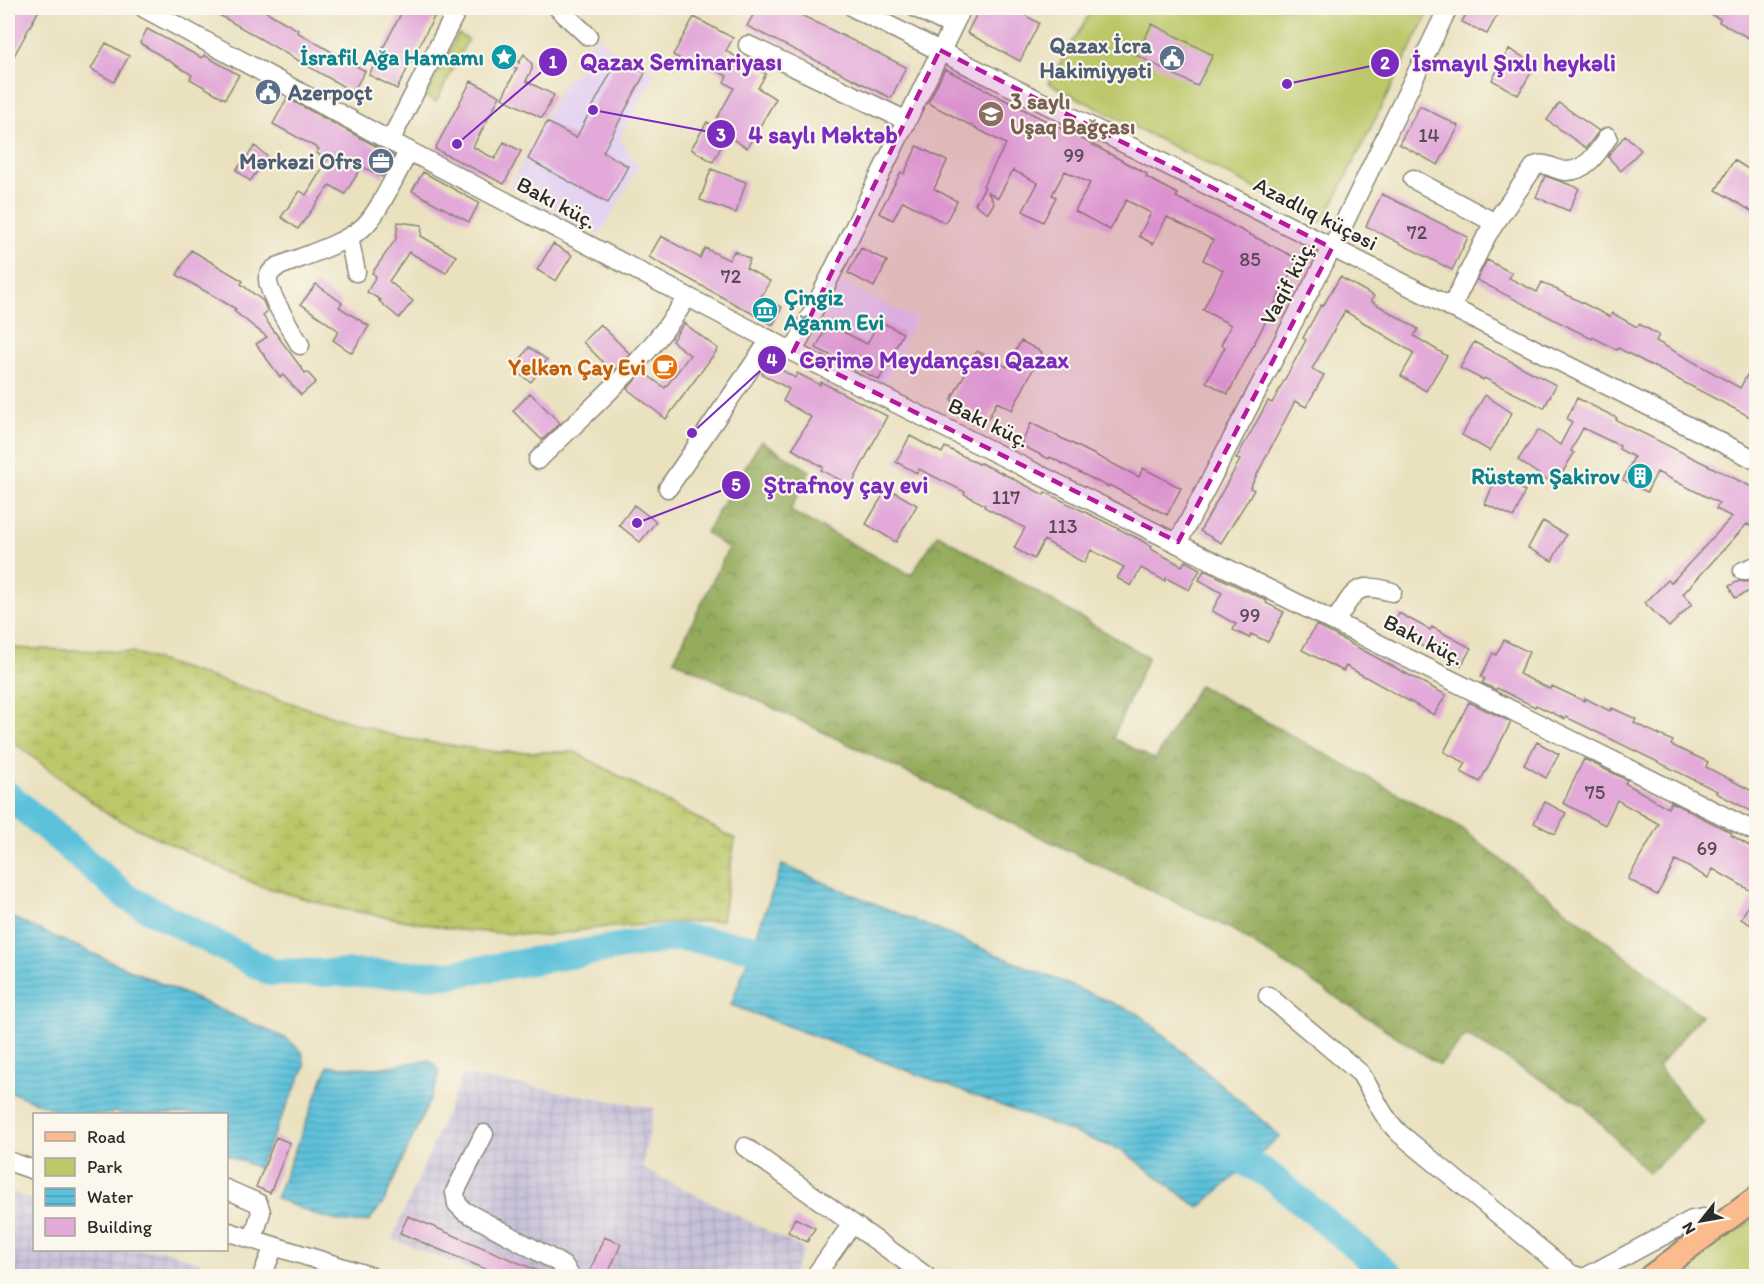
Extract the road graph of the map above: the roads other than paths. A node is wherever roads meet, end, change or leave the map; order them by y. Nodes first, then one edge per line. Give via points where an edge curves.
1 (144, 8) edge
2 (458, 8) edge
3 (558, 8) edge
4 (854, 8) edge
5 (916, 8) edge
6 (962, 8) edge
7 (1448, 8) edge
8 (952, 26) junction
9 (588, 36) dead end
10 (748, 45) dead end
11 (940, 50) junction
12 (906, 120) junction
13 (1608, 137) dead end
14 (390, 141) junction
15 (408, 151) junction
16 (1413, 178) dead end
17 (1495, 223) junction
18 (349, 237) junction
19 (1332, 248) junction
20 (356, 272) dead end
21 (687, 297) junction
22 (1451, 308) junction
23 (770, 340) junction
24 (300, 345) dead end
25 (792, 352) junction
26 (538, 460) dead end
27 (1756, 460) edge
28 (668, 488) dead end
29 (1178, 542) junction
30 (1392, 592) dead end
31 (1335, 621) junction
32 (1755, 829) edge
33 (1268, 996) dead end
34 (484, 1134) dead end
35 (745, 1147) dead end
36 (8, 1161) edge
37 (33, 1170) edge
38 (228, 1190) edge
39 (1756, 1198) edge
40 (1721, 1223) junction
41 (852, 1224) junction
42 (228, 1232) edge
43 (253, 1239) junction
44 (274, 1246) junction
45 (262, 1276) edge
46 (370, 1276) edge
47 (570, 1276) edge
48 (815, 1276) edge
49 (926, 1276) edge
50 (1577, 1276) edge
51 (1588, 1276) edge
52 (1654, 1276) edge

1 - 14 street, Bakı küç.
2 - 14 street
3 - 9 street
4 - 11 street, Azadlıq küçəsi
5 - 8 street
6 - 8 street
7 - 19 street, Vaqif küç.
8 - 11 street
10 - 12 street
11 - 12 street
11 - 19 street, Azadlıq küçəsi
12 - 25 street
13 - 17 street via 1594,158 1578,167 1565,171 1542,164 1534,167
14 - 15 street, Bakı küç.
15 - 18 street via 371,219
15 - 21 street, Bakı küç.
16 - 17 street
17 - 22 street
18 - 20 street
18 - 24 street via 271,272 270,291
19 - 22 street, Azadlıq küçəsi
19 - 29 street, Vaqif küç.
21 - 23 street, Bakı küç.
21 - 26 street via 644,355
22 - 27 street, Azadlıq küçəsi
23 - 25 street, Bakı küç.
23 - 28 street
25 - 29 street, Bakı küç.
29 - 31 street, Bakı küç.
30 - 31 street via 1362,587
31 - 32 street, Bakı küç.
33 - 50 street via 1360,1073 1382,1113 1399,1133
34 - 47 street via 455,1192 457,1204 565,1267
35 - 41 street
36 - 37 street
38 - 43 street via 258,1203 261,1212
39 - 40 main road
40 - 51 street via 1703,1218 1692,1220
40 - 52 main road
41 - 48 street
41 - 49 street
42 - 43 street
43 - 44 street
44 - 45 street
44 - 46 street

